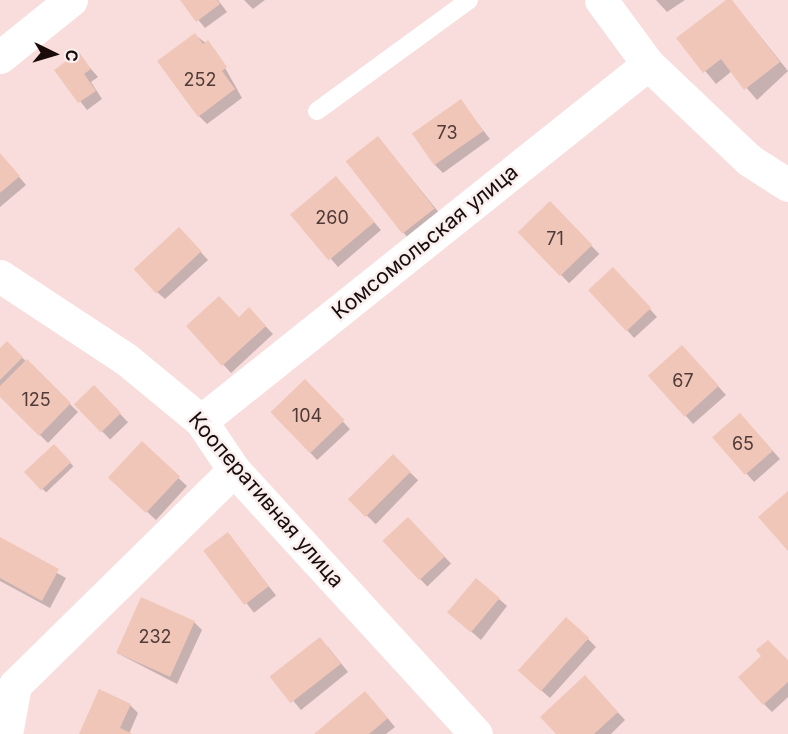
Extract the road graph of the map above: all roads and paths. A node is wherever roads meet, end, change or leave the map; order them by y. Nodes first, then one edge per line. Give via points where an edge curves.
1 (71, 0) edge
2 (469, 0) edge
3 (601, 0) edge
4 (0, 57) edge
5 (648, 64) junction
6 (317, 111) dead end
7 (788, 185) edge
8 (0, 276) edge
9 (201, 421) junction
10 (234, 470) junction
11 (6, 734) edge
12 (476, 734) edge

1 - 4 street
2 - 6 lane
3 - 5 street
5 - 7 street via 749,160
5 - 9 street, Комсомольская улица
8 - 9 street, Кооперативная улица via 126,359
9 - 10 street, Кооперативная улица
10 - 11 street via 15,685
10 - 12 street, Кооперативная улица

